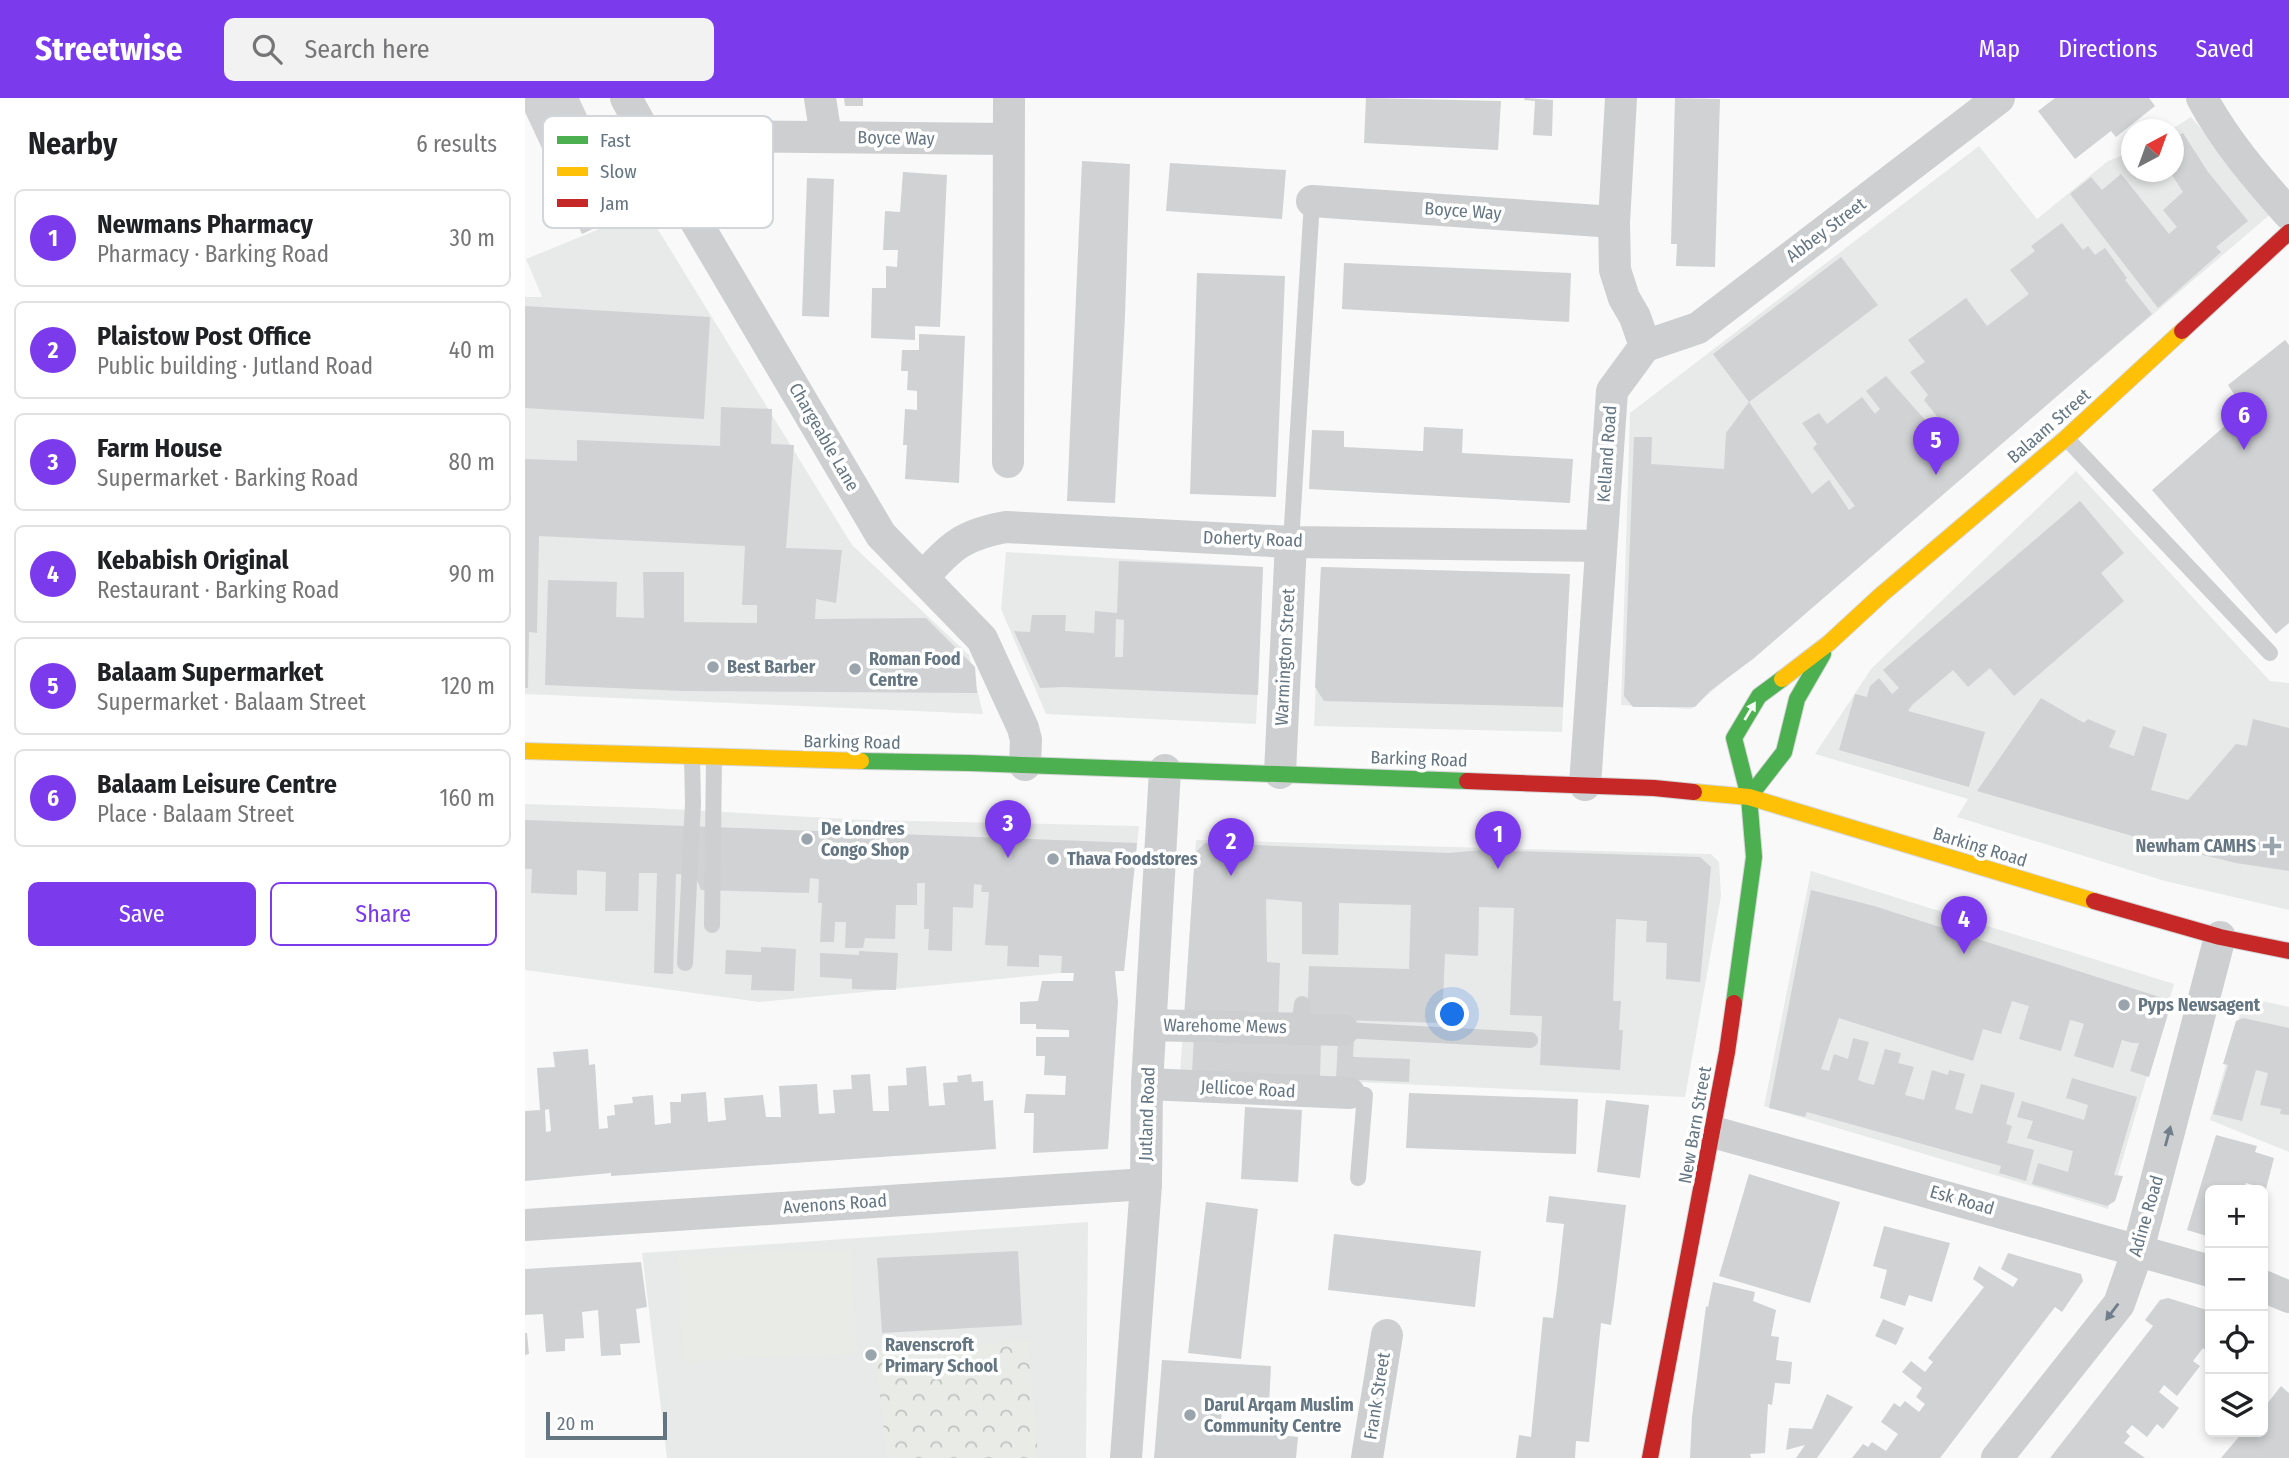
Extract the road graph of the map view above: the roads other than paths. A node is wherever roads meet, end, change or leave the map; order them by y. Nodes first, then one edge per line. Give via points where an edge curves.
1 (626, 98) edge
2 (820, 98) edge
3 (1009, 98) edge
4 (1621, 98) edge
5 (1999, 98) edge
6 (2202, 98) edge
7 (636, 116) edge
8 (773, 136) edge
9 (826, 136) junction
10 (1008, 139) junction
11 (1312, 201) joint
12 (2289, 214) edge
13 (1613, 222) junction
14 (700, 228) edge
15 (2289, 232) edge
16 (1645, 346) junction
17 (2066, 438) junction
18 (1008, 462) dead end
19 (1291, 542) junction
20 (1600, 558) junction
21 (923, 578) junction
22 (1829, 643) junction
23 (2270, 653) dead end
24 (525, 751) edge
25 (692, 757) junction
26 (714, 758) junction
27 (1025, 765) junction
28 (1165, 770) junction
29 (1280, 773) junction
30 (1585, 785) junction
31 (1749, 797) junction
32 (712, 925) dead end
33 (2220, 937) junction
34 (2289, 951) edge
35 (685, 962) dead end
36 (1151, 1025) junction
37 (1343, 1030) joint
38 (1530, 1040) dead end
39 (1147, 1084) junction
40 (1349, 1093) joint
41 (1713, 1132) junction
42 (1358, 1178) dead end
43 (1146, 1184) junction
44 (525, 1225) edge
45 (2138, 1250) junction
46 (2205, 1270) edge
47 (2268, 1288) edge
48 (2289, 1297) edge
49 (1387, 1335) dead end
50 (1126, 1458) edge
51 (1367, 1458) edge
52 (1650, 1458) edge
53 (1997, 1458) edge

1 - 7 street, Chargeable Lane
2 - 9 street
3 - 10 street
4 - 13 street
5 - 16 street, Abbey Street via 1698,328
6 - 12 street via 2260,182
8 - 9 street, Boyce Way
9 - 10 street, Boyce Way
10 - 18 street
11 - 13 street, Boyce Way
11 - 19 lane
13 - 16 street via 1615,270
14 - 21 street, Chargeable Lane via 881,535
15 - 17 main road, Balaam Street
16 - 20 street, Kelland Road via 1612,391
17 - 22 main road, Balaam Street
17 - 23 lane
19 - 20 street, Doherty Road
19 - 21 street, Doherty Road via 1006,527 979,531 953,547
19 - 29 street, Warmington Street
20 - 30 street, Kelland Road
21 - 27 street, Chargeable Lane via 982,639 1023,728
22 - 31 main road, Balaam Street via 1797,699 1784,752
31 -> 22 main road, Balaam Street via 1734,738 1759,696
24 - 25 main road, Barking Road
25 - 26 main road, Barking Road
25 - 35 lane
26 - 27 main road, Barking Road
26 - 32 lane
27 - 28 main road, Barking Road
28 - 29 main road, Barking Road
28 - 36 street, Jutland Road
29 - 30 main road, Barking Road
30 - 31 main road, Barking Road
31 - 33 main road, Barking Road
31 - 41 main road, New Barn Street via 1754,858
33 - 34 main road, Barking Road
45 -> 33 street, Adine Road
36 - 37 street, Warehome Mews via 1300,1016
36 - 39 street, Jutland Road
37 - 38 lane, Warehome Mews
39 - 40 street, Jellicoe Road
39 - 43 street, Jutland Road
40 - 42 lane via 1365,1095
41 - 45 street, Esk Road
41 - 52 main road, New Barn Street
43 - 44 street, Avenons Road
43 - 50 street, Jutland Road
45 - 46 street, Esk Road
45 -> 53 street, Adine Road via 2119,1304
47 - 48 street
49 - 51 street, Frank Street

